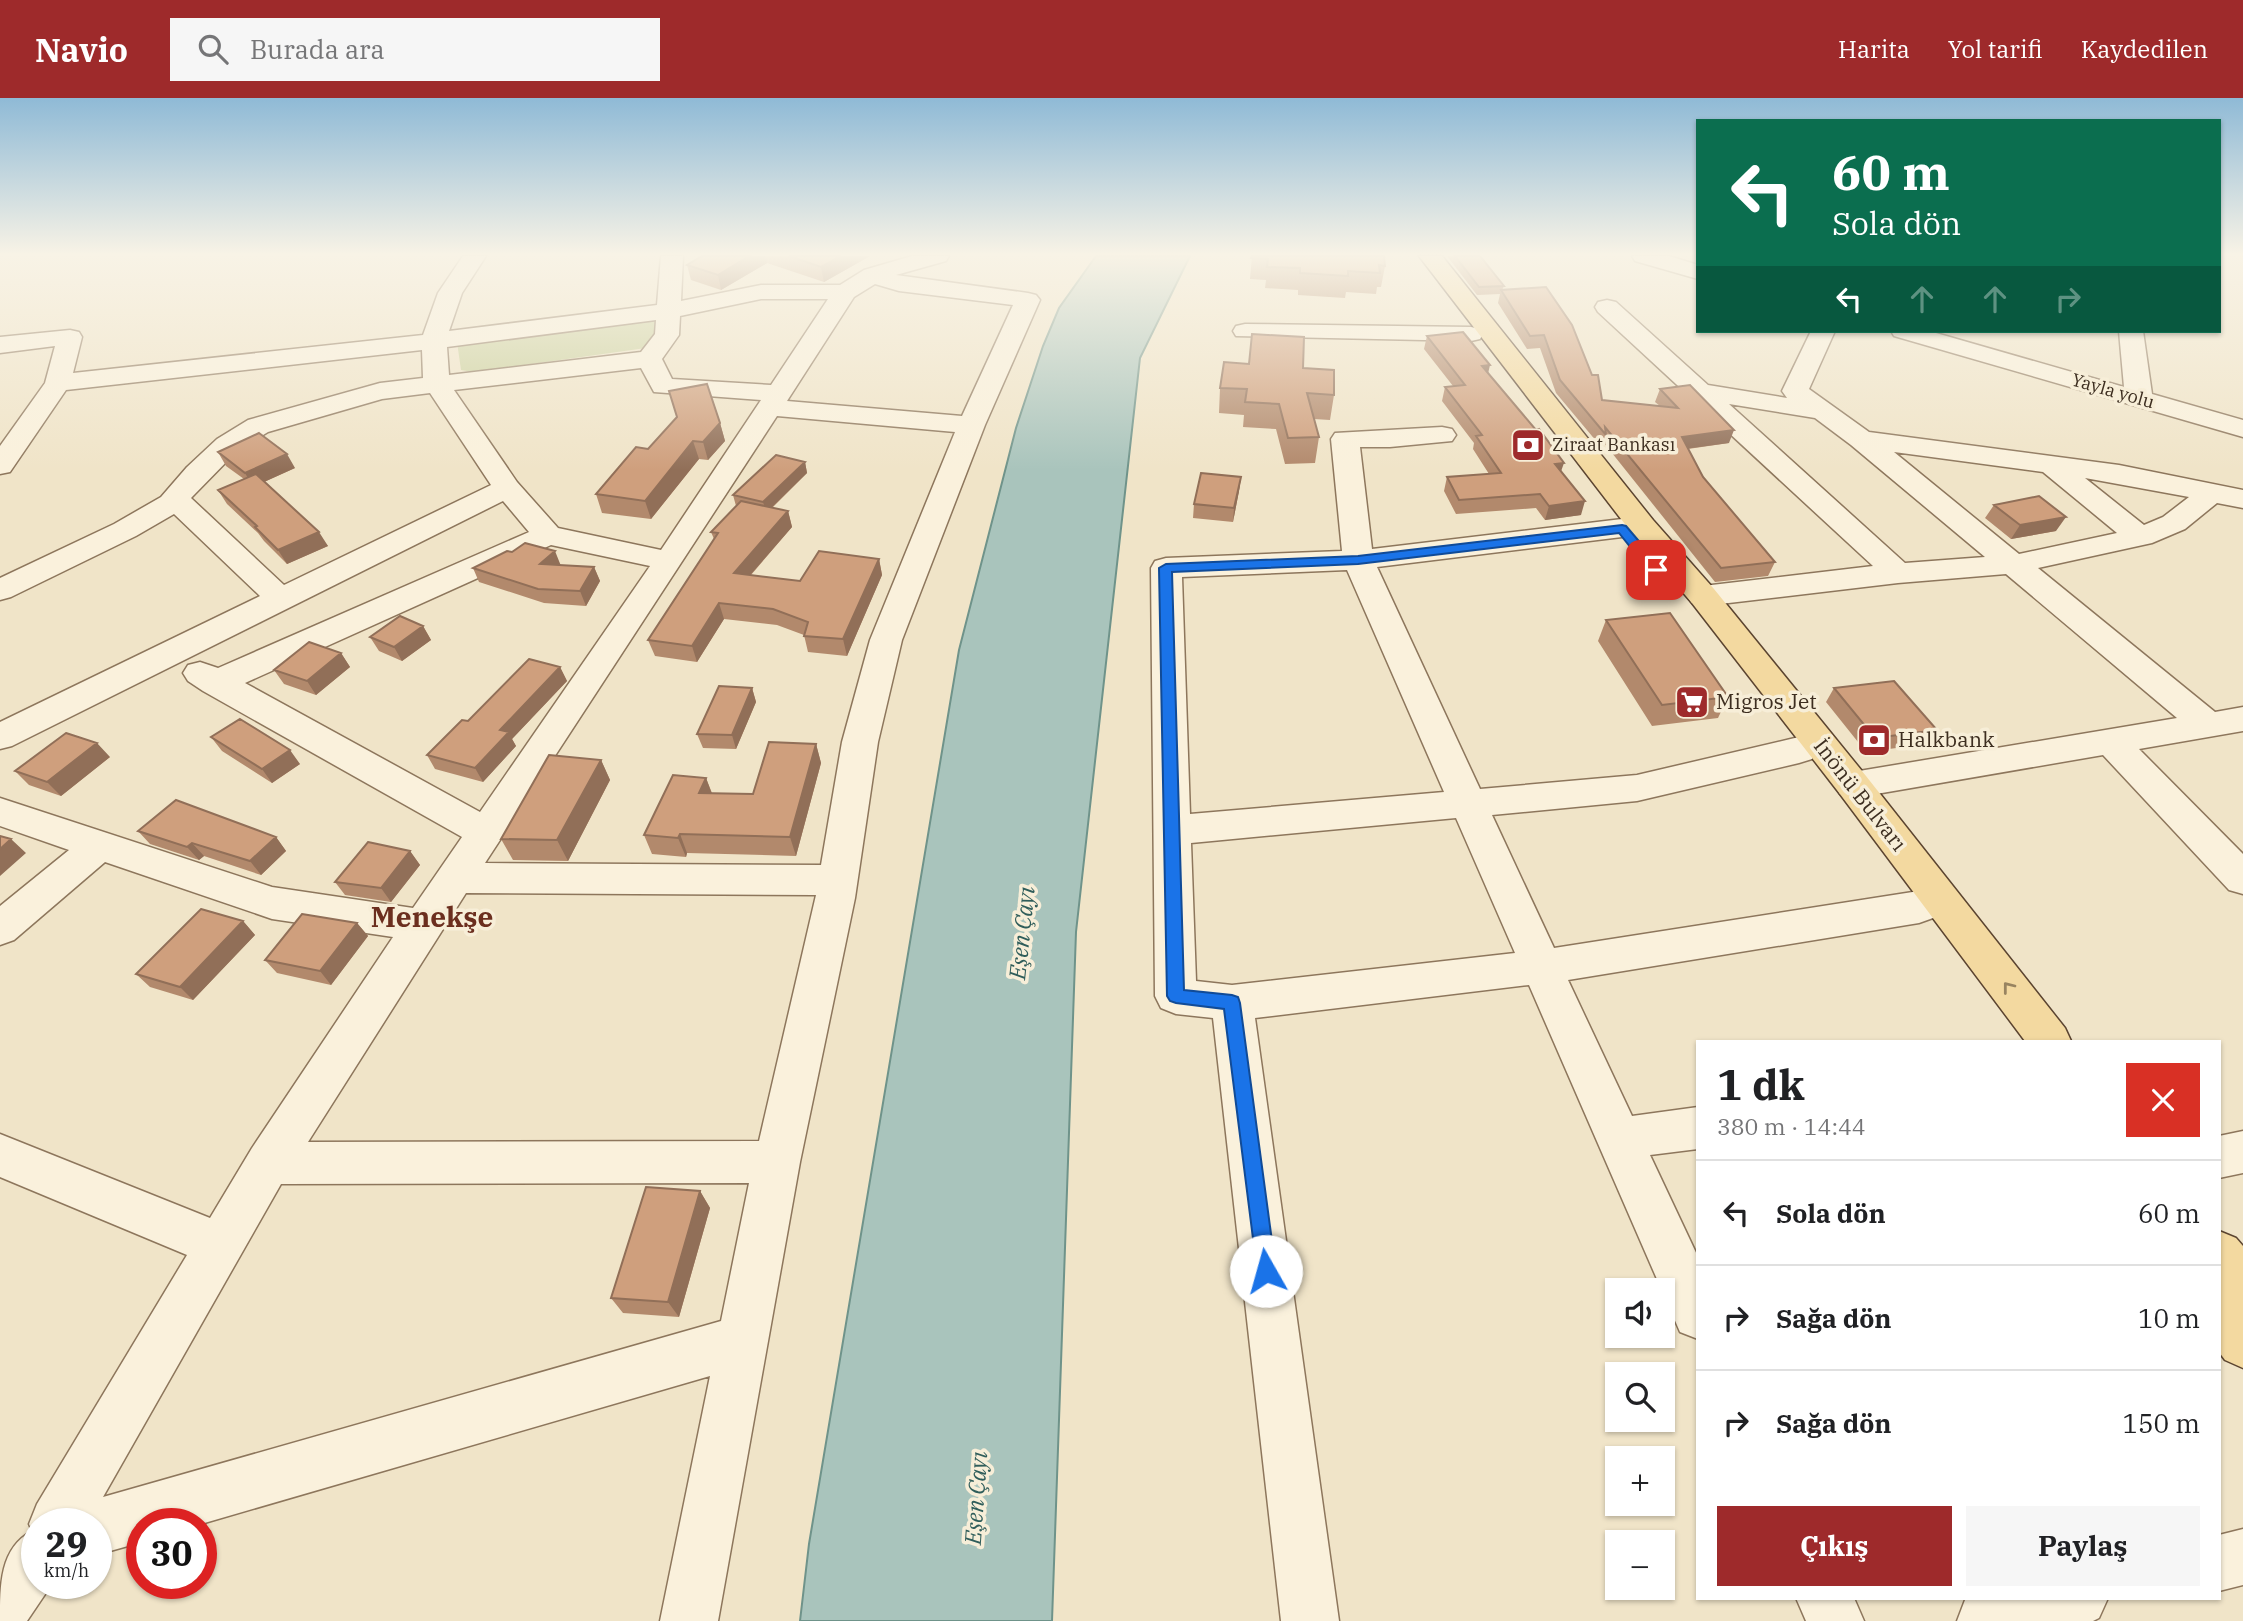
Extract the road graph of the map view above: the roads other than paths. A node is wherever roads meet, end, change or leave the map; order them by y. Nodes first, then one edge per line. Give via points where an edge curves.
1 (438, 327) edge
2 (535, 327) edge
3 (668, 327) edge
4 (831, 327) edge
5 (1016, 327) edge
6 (1476, 327) edge
7 (1477, 327) edge
8 (1629, 327) edge
9 (1245, 331) dead end
10 (1481, 333) junction
11 (1822, 333) edge
12 (1919, 333) edge
13 (2131, 333) edge
14 (434, 339) junction
15 (1967, 339) edge
16 (0, 345) edge
17 (649, 359) junction
18 (58, 383) junction
19 (436, 383) junction
20 (1700, 391) junction
21 (2139, 399) junction
22 (773, 400) junction
23 (1822, 411) junction
24 (31, 422) junction
25 (971, 425) junction
26 (0, 426) edge
27 (2243, 429) edge
28 (1442, 435) dead end
29 (1861, 439) junction
30 (2048, 463) junction
31 (0, 466) edge
32 (507, 488) junction
33 (2210, 494) junction
34 (175, 499) junction
35 (2243, 499) edge
36 (1632, 527) junction
37 (548, 536) junction
38 (2141, 537) junction
39 (1358, 560) junction
40 (669, 561) junction
41 (2015, 564) junction
42 (1898, 573) junction
43 (0, 590) edge
44 (1703, 596) junction
45 (280, 598) junction
46 (171, 654) junction
47 (215, 683) junction
48 (2243, 719) edge
49 (2208, 725) junction
50 (0, 737) edge
51 (2111, 742) junction
52 (1799, 750) junction
53 (1842, 787) junction
54 (1466, 803) junction
55 (0, 811) edge
56 (1174, 831) junction
57 (485, 832) junction
58 (100, 845) junction
59 (455, 878) junction
60 (2243, 879) edge
61 (838, 880) junction
62 (1919, 906) junction
63 (423, 925) junction
64 (0, 929) edge
65 (1541, 967) junction
66 (1232, 1003) junction
67 (2018, 1040) edge
68 (2049, 1040) edge
69 (1696, 1128) edge
70 (1618, 1138) junction
71 (2243, 1152) edge
72 (0, 1155) edge
73 (2221, 1157) edge
74 (777, 1162) junction
75 (268, 1163) junction
76 (219, 1245) junction
77 (2221, 1258) edge
78 (2243, 1285) edge
79 (1696, 1310) edge
80 (2221, 1313) edge
81 (741, 1341) junction
82 (2243, 1342) edge
83 (66, 1508) edge
84 (112, 1522) edge
85 (2243, 1557) edge
86 (2221, 1562) edge
87 (21, 1580) edge
88 (1826, 1600) edge
89 (2071, 1600) edge
90 (0, 1610) edge
91 (690, 1621) edge
92 (1310, 1621) edge
93 (1835, 1621) edge
94 (1986, 1621) edge

1 - 14 street
2 - 14 street
3 - 17 street
4 - 22 street
5 - 25 street
6 - 10 main road, İnönü Bulvarı
7 - 10 main road, İnönü Bulvarı
8 - 20 street
9 - 10 street
10 - 36 main road, İnönü Bulvarı
11 - 23 street via 1795,391
12 - 15 street, Yayla yolu
13 - 21 street
14 - 18 street
14 - 19 street
15 - 21 street, Yayla yolu
16 - 18 street via 70,337
17 - 19 street
17 - 22 street via 663,386
18 - 24 street
19 - 32 street
19 - 34 street via 380,391 258,426 227,445
20 - 23 street
20 - 42 street
21 - 27 street, Yayla yolu
22 - 25 street
22 - 40 street
23 - 29 street
24 - 26 street
24 - 31 street
25 - 61 street via 886,640 860,742
28 - 39 street via 1345,439
29 - 30 street
29 - 41 street
30 - 33 street
30 - 38 street
32 - 37 street
32 - 45 street
33 - 35 street
33 - 38 street via 2174,523
34 - 43 street via 125,530
34 - 45 street
36 - 39 street
36 - 44 main road, İnönü Bulvarı
36 - 52 main road, İnönü Bulvarı
37 - 40 street
37 - 47 street
38 - 41 street
39 - 54 street
39 - 56 street via 1166,568
40 - 57 street
41 - 42 street
41 - 49 street
42 - 44 street
44 - 53 main road, İnönü Bulvarı
45 - 46 street
46 - 47 street
46 - 50 street
47 - 57 street
48 - 49 street
49 - 51 street
51 - 53 street
51 - 60 street
52 - 53 main road, İnönü Bulvarı
52 - 54 street via 1637,788
53 - 62 main road, İnönü Bulvarı
68 -> 53 main road, İnönü Bulvarı
54 - 56 street
54 - 65 street
55 - 58 street
56 - 66 street via 1176,996
57 - 59 street
58 - 63 street via 272,903
58 - 64 street
59 - 61 street
59 - 63 street
61 - 74 street
62 - 65 street
62 - 67 main road, İnönü Bulvarı
63 - 75 street
65 - 66 street
65 - 70 street
66 - 92 street
69 - 70 street
70 - 79 street
71 - 73 street
72 - 76 street
74 - 75 street
74 - 81 street
75 - 76 street
76 - 83 street
77 - 78 main road
80 - 82 main road
81 - 84 street
81 - 91 street
85 - 86 street
87 - 90 street
88 - 93 street
89 - 94 street

